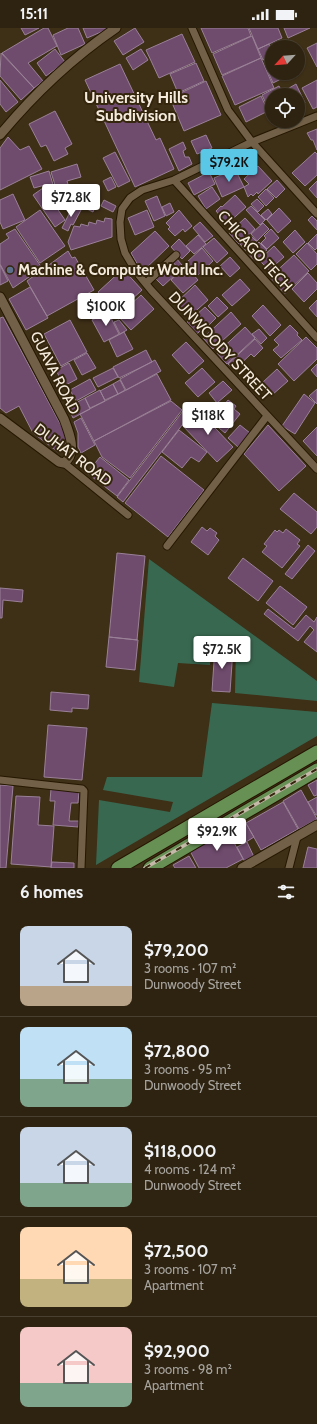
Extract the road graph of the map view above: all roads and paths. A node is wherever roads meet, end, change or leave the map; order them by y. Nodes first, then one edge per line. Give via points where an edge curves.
1 (116, 28) edge
2 (192, 28) edge
3 (317, 116) edge
4 (0, 135) edge
5 (252, 142) junction
6 (174, 180) junction
7 (317, 214) edge
8 (176, 255) dead end
9 (146, 283) junction
10 (0, 297) edge
11 (317, 338) edge
12 (267, 416) junction
13 (0, 418) edge
14 (64, 463) junction
15 (317, 469) edge
16 (128, 515) dead end
17 (167, 546) dead end
18 (317, 752) edge
19 (317, 770) edge
20 (0, 780) edge
21 (317, 825) edge
22 (297, 836) junction
23 (81, 868) edge
24 (118, 868) edge
25 (150, 868) edge
26 (242, 868) edge
27 (289, 868) edge

1 - 4 street via 82,52 55,76
2 - 5 street via 227,108
3 - 5 street, DUNWOODY STREET
5 - 6 street, DUNWOODY STREET
5 - 7 street
6 - 9 street, DUNWOODY STREET via 142,190 130,198 122,209 120,239 137,273
6 - 11 street, CHICAGO TECH
8 - 9 street
9 - 12 street, DUNWOODY STREET
10 - 14 street, GUAVA ROAD via 64,419 71,440 71,451
12 - 15 street, DUNWOODY STREET
12 - 17 street
13 - 14 street, DUHAT ROAD via 59,462
14 - 16 street, DUHAT ROAD
18 - 24 highway
19 - 25 highway
20 - 23 street via 84,791
21 - 22 street
22 - 26 street
22 - 27 street

